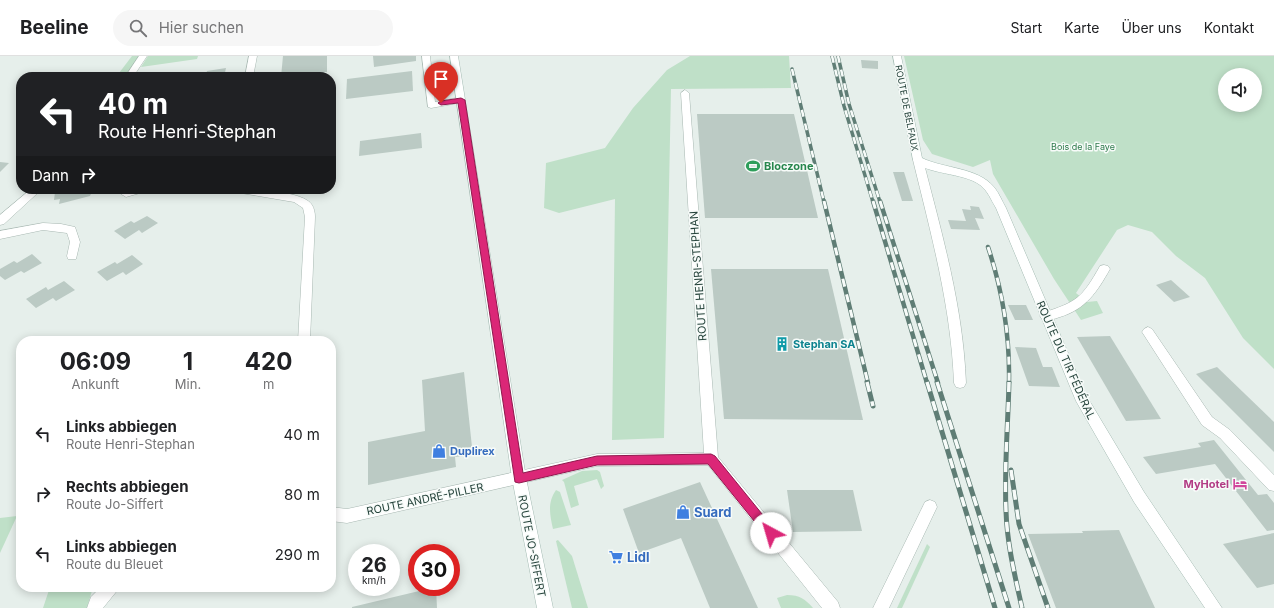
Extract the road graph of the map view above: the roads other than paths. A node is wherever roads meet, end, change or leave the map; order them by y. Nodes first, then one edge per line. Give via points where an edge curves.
1 (143, 56) edge
2 (253, 56) edge
3 (426, 56) edge
4 (454, 56) edge
5 (897, 56) edge
6 (133, 72) edge
7 (250, 72) edge
8 (685, 93) dead end
9 (461, 100) junction
10 (918, 160) junction
11 (31, 194) edge
12 (265, 194) edge
13 (0, 221) edge
14 (0, 235) edge
15 (72, 256) dead end
16 (1104, 269) dead end
17 (1046, 316) junction
18 (1148, 332) dead end
19 (304, 336) edge
20 (960, 383) dead end
21 (711, 459) junction
22 (519, 478) junction
23 (1274, 484) edge
24 (930, 507) dead end
25 (336, 515) edge
26 (107, 592) edge
27 (95, 608) edge
28 (544, 608) edge
29 (832, 608) edge
30 (881, 608) edge
31 (1214, 608) edge

1 - 6 street
2 - 7 street
3 - 9 street via 431,105
4 - 9 street, ROUTE JO-SIFFERT
5 - 10 street, ROUTE DE BELFAUX
8 - 21 street, ROUTE HENRI-STEPHAN
9 - 22 street, ROUTE JO-SIFFERT
10 - 17 street, ROUTE DU TIR FÉDÉRAL via 933,168 975,178 990,188 1001,208
10 - 20 street, ROUTE DE BELFAUX via 942,253 956,322
11 - 13 street
12 - 19 street via 298,199 308,206 310,217
14 - 15 street via 58,226 71,230 74,242
16 - 17 street via 1092,291 1082,301 1067,310
17 - 31 street, ROUTE DU TIR FÉDÉRAL via 1081,397 1097,427 1139,498
18 - 23 street via 1207,421 1225,434
21 - 22 street via 597,460
21 - 29 street
22 - 25 street, ROUTE ANDRÉ-PILLER via 348,516
22 - 28 street, ROUTE JO-SIFFERT
24 - 30 street
26 - 27 street

